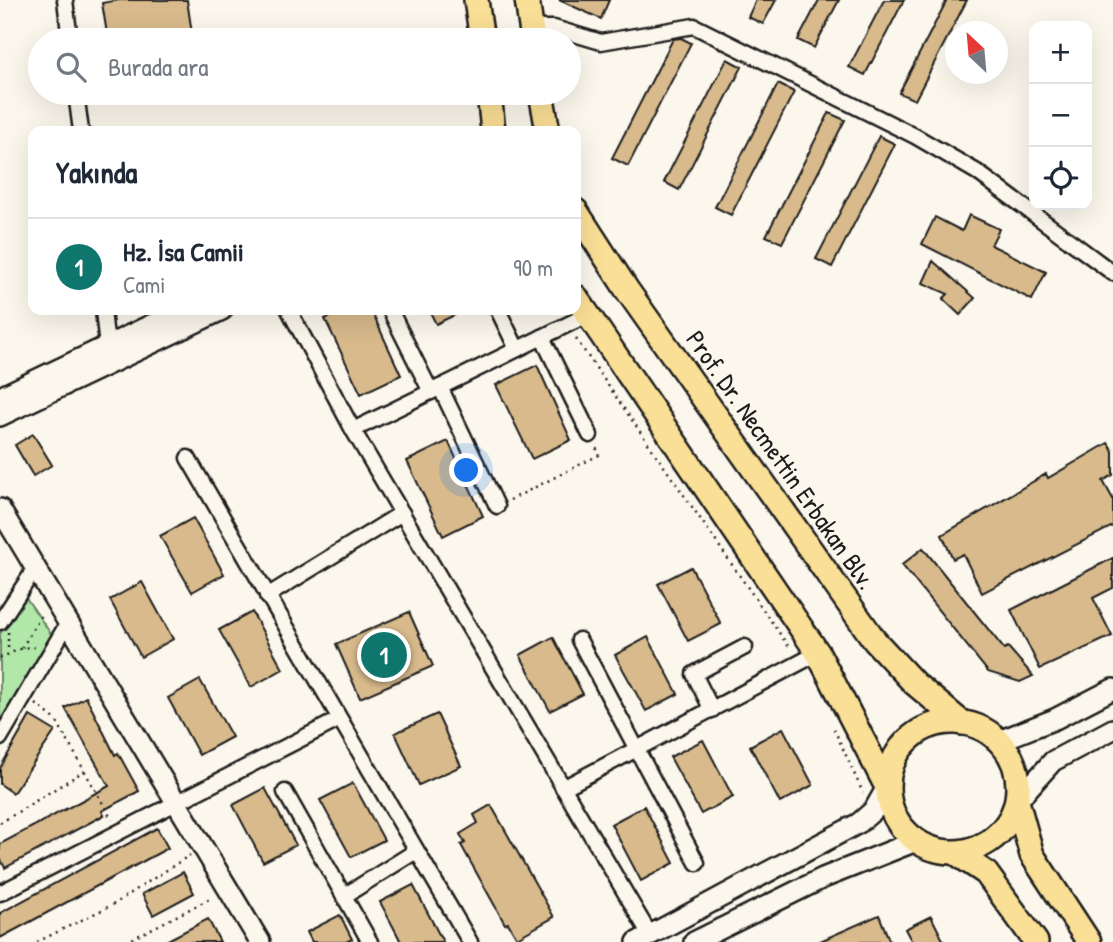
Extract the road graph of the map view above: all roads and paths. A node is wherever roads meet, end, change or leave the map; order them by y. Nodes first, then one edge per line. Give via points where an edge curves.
1 (65, 0) edge
2 (476, 0) edge
3 (527, 0) edge
4 (68, 28) edge
5 (480, 28) edge
6 (531, 28) edge
7 (581, 36) edge
8 (78, 105) edge
9 (490, 105) edge
10 (543, 105) edge
11 (80, 126) edge
12 (492, 126) edge
13 (547, 126) edge
14 (581, 219) edge
15 (1113, 273) edge
16 (582, 306) edge
17 (104, 315) edge
18 (172, 315) edge
19 (212, 315) edge
20 (292, 315) edge
21 (393, 315) edge
22 (500, 315) edge
23 (574, 315) edge
24 (566, 325) junction
25 (542, 337) junction
26 (107, 347) junction
27 (517, 349) junction
28 (435, 389) junction
29 (0, 397) edge
30 (0, 416) edge
31 (353, 430) junction
32 (590, 435) joint
33 (187, 458) dead end
34 (497, 506) joint
35 (0, 509) edge
36 (402, 513) junction
37 (36, 567) junction
38 (267, 596) junction
39 (43, 611) dead end
40 (69, 621) junction
41 (0, 622) edge
42 (579, 640) dead end
43 (745, 647) dead end
44 (22, 648) junction
45 (52, 649) junction
46 (0, 658) edge
47 (809, 658) junction
48 (1113, 689) edge
49 (25, 696) junction
50 (712, 710) junction
51 (338, 720) junction
52 (962, 723) junction
53 (832, 725) dead end
54 (1113, 729) edge
55 (0, 738) edge
56 (999, 741) junction
57 (636, 750) junction
58 (84, 771) junction
59 (887, 787) junction
60 (563, 788) junction
61 (285, 792) dead end
62 (864, 797) dead end
63 (1017, 801) junction
64 (175, 802) junction
65 (0, 823) edge
66 (113, 823) dead end
67 (916, 841) junction
68 (416, 851) junction
69 (956, 853) junction
70 (190, 855) dead end
71 (696, 863) dead end
72 (0, 893) edge
73 (344, 896) junction
74 (215, 897) dead end
75 (644, 939) edge
76 (37, 942) edge
77 (126, 942) edge
78 (260, 942) edge
79 (370, 942) edge
80 (470, 942) edge
81 (694, 942) edge
82 (1036, 942) edge
83 (1088, 942) edge

1 - 4 street
2 - 5 main road
3 - 6 main road
7 - 15 street via 601,42 694,26 915,136 977,172
8 - 11 street
9 - 12 main road
10 - 13 main road
14 - 52 main road, Prof. Dr. Necmettin Erbakan Blv. via 875,641 914,683
16 - 47 main road
17 - 26 street
18 - 26 street
19 - 30 street
20 - 31 street
21 - 28 street
22 - 27 street
23 - 24 street
24 - 25 street
24 - 47 path
25 - 27 street
25 - 32 street
26 - 29 street
27 - 28 street
28 - 31 street
28 - 34 street
31 - 36 street
32 - 34 path via 599,455
33 - 38 street
35 - 37 street
36 - 38 street
36 - 60 street
37 - 40 street
37 - 41 street
38 - 51 street
39 - 44 path
40 - 45 street
40 - 64 street
42 - 57 street
43 - 50 street via 694,674
44 - 45 path
44 - 46 path
45 - 49 street
47 - 50 street
47 - 59 main road
48 - 56 street
49 - 55 street
49 - 58 path via 55,720
50 - 57 street
51 - 64 street
51 - 68 street
52 - 56 main road
52 - 59 main road via 940,723 919,731 902,746 891,765
53 - 62 path
54 - 63 street via 1053,761
56 - 63 main road via 1012,759 1018,779
57 - 60 street
57 - 71 street
58 - 65 path
58 - 66 path
59 - 67 main road via 890,808 900,827
59 - 75 street via 874,810 859,823
60 - 75 street
61 - 73 street
63 - 69 main road via 1009,821 995,837
63 - 83 main road via 1032,855
64 - 72 street
64 - 78 street
67 - 69 main road
67 - 81 street via 823,878
68 - 73 street
68 - 80 street
69 - 82 main road via 986,873
70 - 76 path via 114,904
73 - 79 street
74 - 77 path

